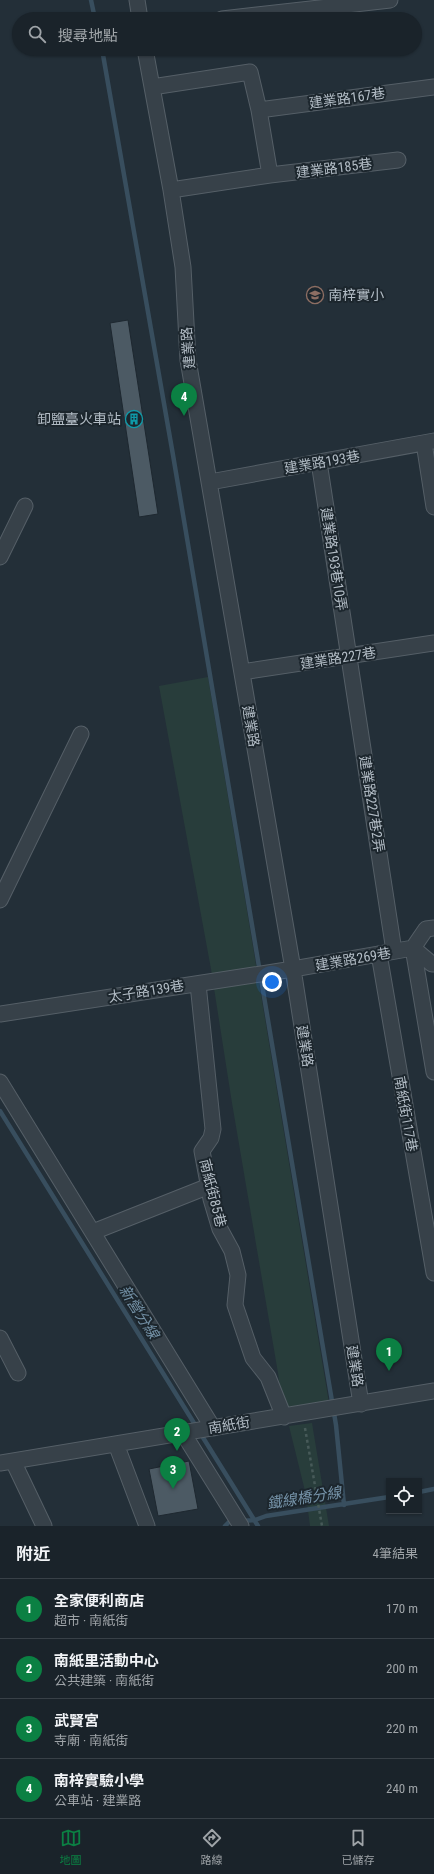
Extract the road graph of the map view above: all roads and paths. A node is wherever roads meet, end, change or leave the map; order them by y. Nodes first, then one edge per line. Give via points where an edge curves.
1 (137, 0) edge
2 (390, 0) edge
3 (139, 12) edge
4 (284, 12) edge
5 (147, 56) edge
6 (434, 86) edge
7 (152, 87) junction
8 (259, 110) junction
9 (398, 160) dead end
10 (270, 175) junction
11 (171, 190) junction
12 (429, 442) edge
13 (319, 462) junction
14 (210, 482) junction
15 (25, 506) dead end
16 (434, 507) edge
17 (0, 557) edge
18 (434, 643) edge
19 (350, 657) junction
20 (242, 672) junction
21 (81, 734) dead end
22 (0, 900) edge
23 (434, 928) edge
24 (413, 948) junction
25 (394, 951) junction
26 (379, 954) junction
27 (434, 964) edge
28 (293, 969) junction
29 (198, 984) junction
30 (0, 1014) edge
31 (434, 1072) edge
32 (0, 1082) edge
33 (209, 1186) junction
34 (93, 1232) junction
35 (434, 1273) edge
36 (0, 1338) edge
37 (18, 1373) dead end
38 (434, 1391) edge
39 (361, 1404) junction
40 (303, 1414) junction
41 (284, 1417) junction
42 (213, 1428) junction
43 (183, 1433) junction
44 (116, 1444) junction
45 (6, 1462) edge
46 (237, 1520) edge
47 (44, 1526) edge
48 (147, 1526) edge
49 (322, 1526) edge

1 - 3 street
2 - 4 street
5 - 7 street, 建業路
6 - 8 street, 建業路167巷
7 - 8 street via 250,72
7 - 11 street, 建業路
8 - 10 street
9 - 10 street, 建業路185巷
10 - 11 street
11 - 14 street, 建業路 via 183,267 188,360
12 - 13 street, 建業路193巷
12 - 16 street
13 - 14 street, 建業路193巷
13 - 19 street, 建業路193巷10弄
14 - 20 street, 建業路
15 - 17 street
18 - 19 street, 建業路227巷
19 - 20 street, 建業路227巷
19 - 25 street, 建業路227巷2弄
20 - 28 street, 建業路
21 - 22 street
23 - 24 street via 426,929
24 - 25 street, 建業路269巷
24 - 27 street
24 - 31 street
25 - 26 street, 建業路269巷
26 - 28 street, 建業路269巷
26 - 35 street, 南紙街117巷
28 - 29 street, 太子路139巷
28 - 39 street, 建業路
29 - 30 street, 太子路139巷
29 - 33 street, 南紙街85巷 via 213,1129 211,1138 202,1151
32 - 34 street
33 - 34 street
33 - 41 street, 南紙街85巷 via 220,1229 232,1251 238,1275 235,1305 253,1358 268,1377
34 - 42 street
36 - 37 street
38 - 39 street, 南紙街
39 - 40 street, 南紙街
40 - 41 street, 南紙街
40 - 49 path
41 - 42 street, 南紙街
42 - 43 street, 南紙街
43 - 44 street, 南紙街
43 - 46 street
44 - 45 street, 南紙街
44 - 48 street
45 - 47 street

